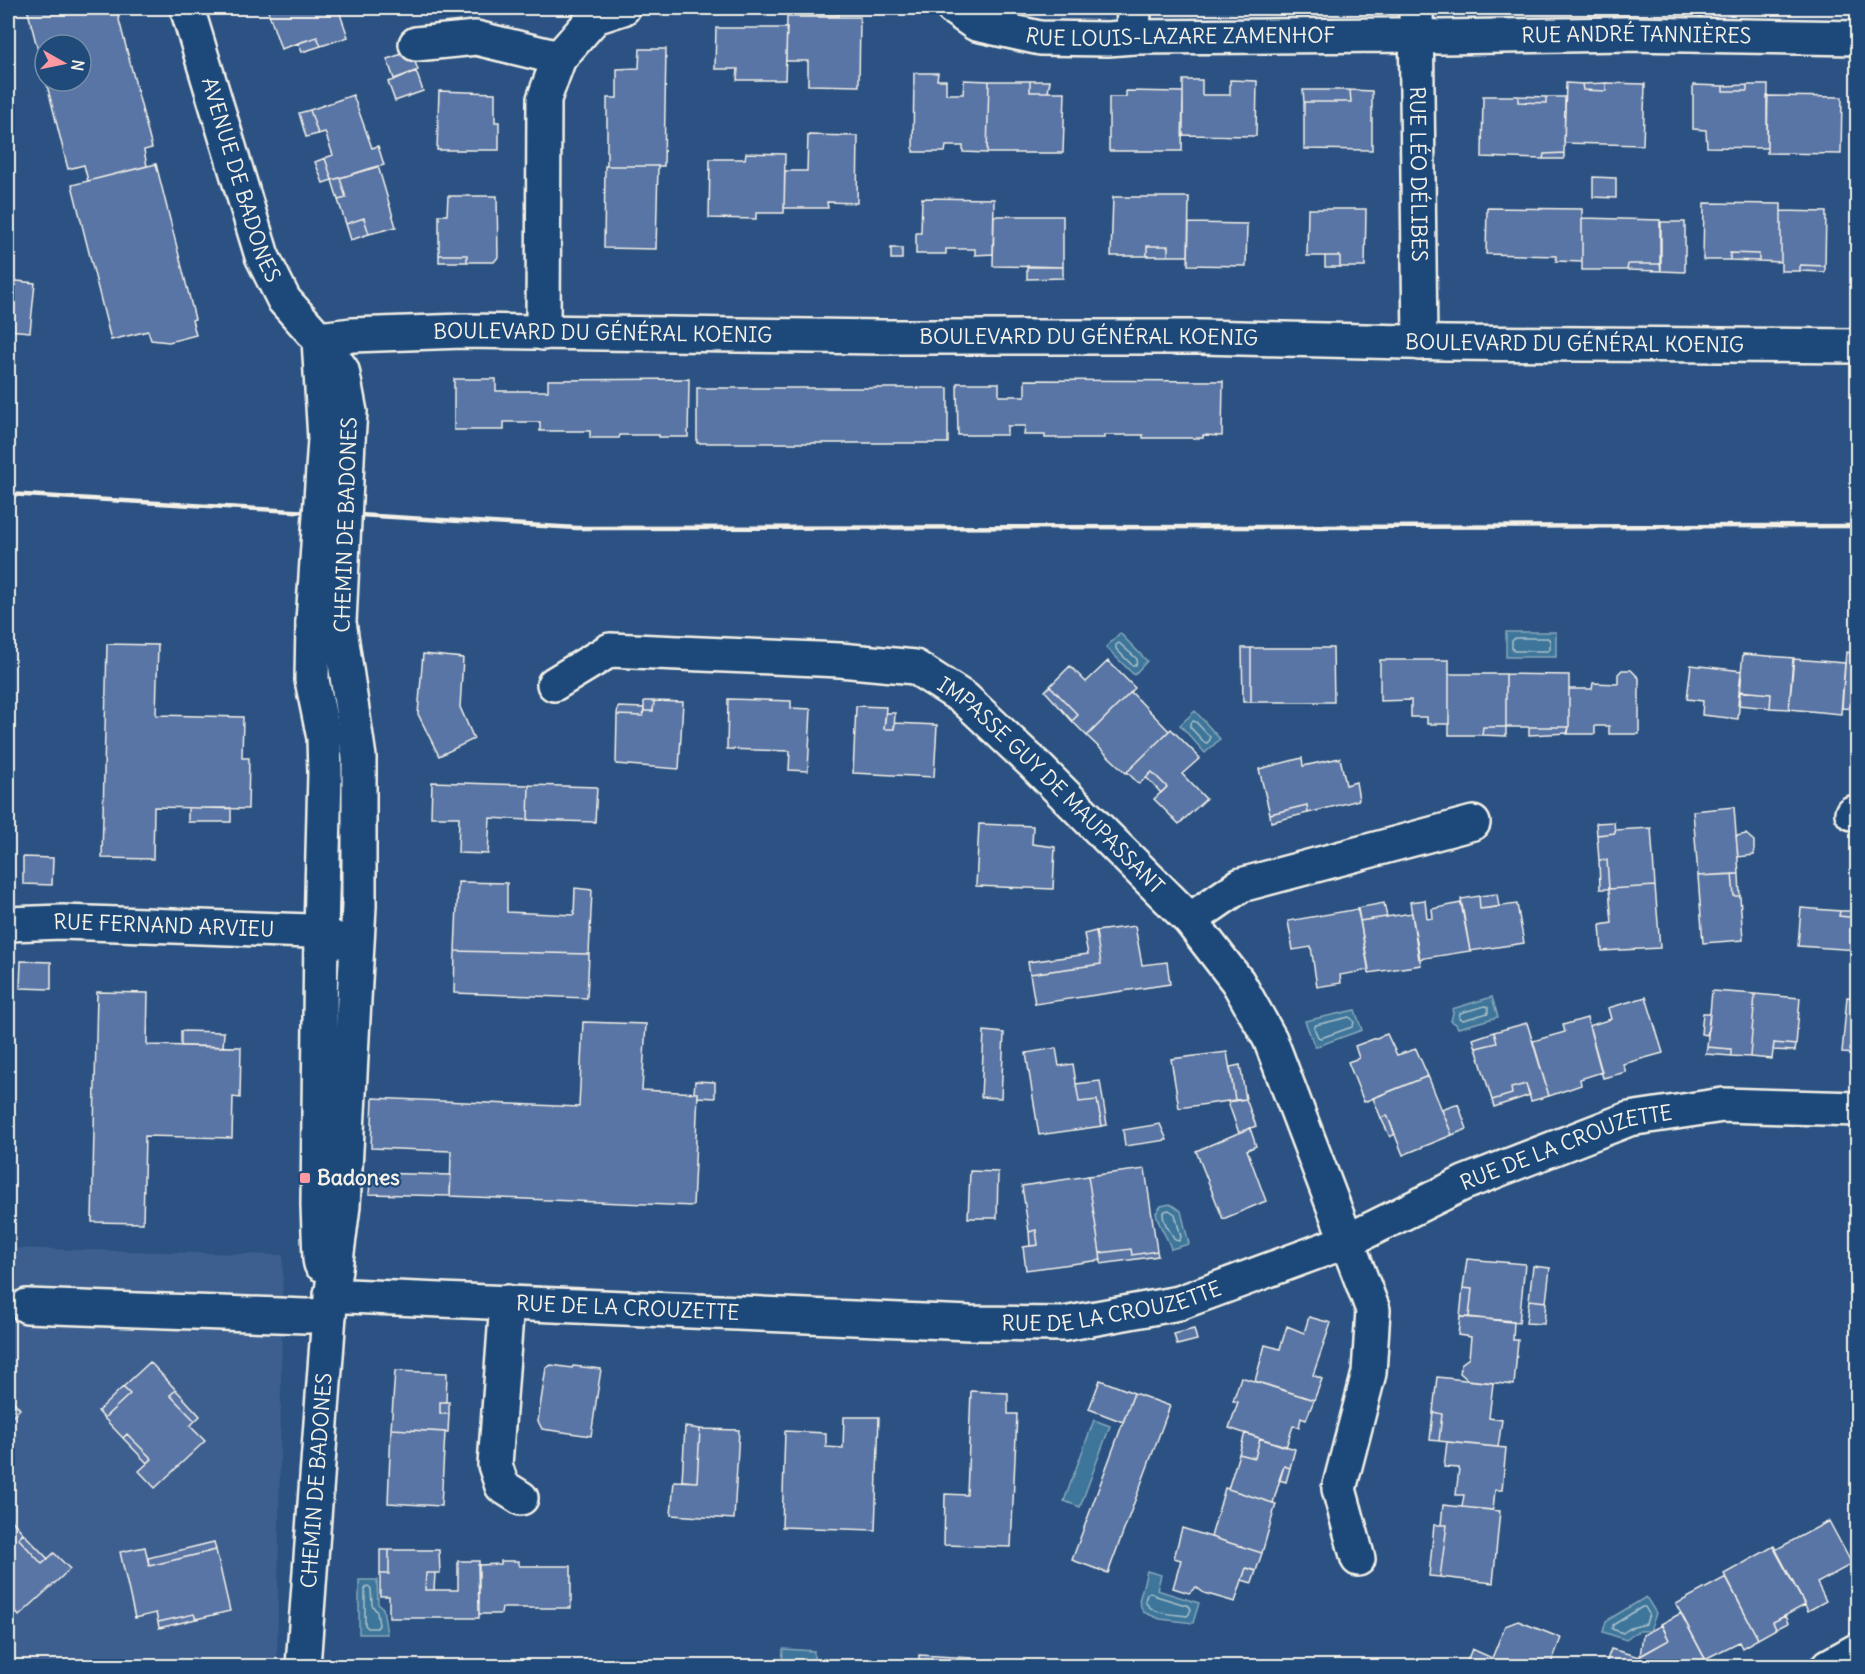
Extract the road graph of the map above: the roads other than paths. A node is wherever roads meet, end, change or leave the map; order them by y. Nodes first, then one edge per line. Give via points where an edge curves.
1 (187, 8) edge
2 (623, 8) edge
3 (953, 8) edge
4 (1631, 21) edge
5 (1133, 22) edge
6 (1415, 22) edge
7 (1857, 38) edge
8 (416, 44) dead end
9 (559, 58) junction
10 (543, 333) junction
11 (319, 339) junction
12 (1420, 343) junction
13 (1857, 346) edge
14 (326, 622) junction
15 (554, 684) dead end
16 (1473, 823) dead end
17 (1190, 920) junction
18 (8, 924) edge
19 (321, 932) junction
20 (353, 1023) junction
21 (1857, 1109) edge
22 (1347, 1241) junction
23 (507, 1302) junction
24 (27, 1305) dead end
25 (330, 1305) junction
26 (521, 1498) dead end
27 (1358, 1558) dead end
28 (1857, 1650) edge
29 (303, 1666) edge
30 (1829, 1666) edge

1 - 11 street, AVENUE DE BADONES via 262,256 284,300
2 - 9 street via 595,17
3 - 5 street, RUE LOUIS-LAZARE ZAMENHOF via 976,24 1040,38 1108,39
4 - 6 street, RUE ANDRÉ TANNIÈRES
4 - 7 street, RUE ANDRÉ TANNIÈRES
5 - 6 street, RUE LOUIS-LAZARE ZAMENHOF via 1396,35
6 - 12 street, RUE LÉO DÉLIBES
8 - 9 street via 476,38
9 - 10 street via 544,99
10 - 11 street, BOULEVARD DU GÉNÉRAL KOENIG via 463,331
10 - 12 street, BOULEVARD DU GÉNÉRAL KOENIG via 1201,337
11 - 14 street, CHEMIN DE BADONES, bridge via 342,369 350,412 336,440
12 - 13 street, BOULEVARD DU GÉNÉRAL KOENIG
14 - 19 street, CHEMIN DE BADONES via 312,680 324,738
14 - 20 street, CHEMIN DE BADONES via 359,758 359,906
15 - 17 street, IMPASSE GUY DE MAUPASSANT via 610,650 915,667 965,699
16 - 17 street via 1241,885
17 - 22 street, IMPASSE GUY DE MAUPASSANT via 1238,982 1270,1039
18 - 19 street, RUE FERNAND ARVIEU via 62,922
19 - 20 street, CHEMIN DE BADONES via 339,940 340,990
19 - 25 street, CHEMIN DE BADONES via 318,1205 320,1259
20 - 25 street, CHEMIN DE BADONES via 344,1206
21 - 22 street, RUE DE LA CROUZETTE via 1723,1105 1629,1119 1464,1184
22 - 23 street, RUE DE LA CROUZETTE via 1179,1303 1064,1324 959,1323
22 - 27 street, IMPASSE GUY DE MAUPASSANT via 1373,1310 1369,1374 1338,1489
23 - 25 street, RUE DE LA CROUZETTE via 348,1296
23 - 26 street via 495,1465 502,1486
24 - 25 street, RUE DE LA CROUZETTE via 306,1316
25 - 29 street, CHEMIN DE BADONES
28 - 30 street

